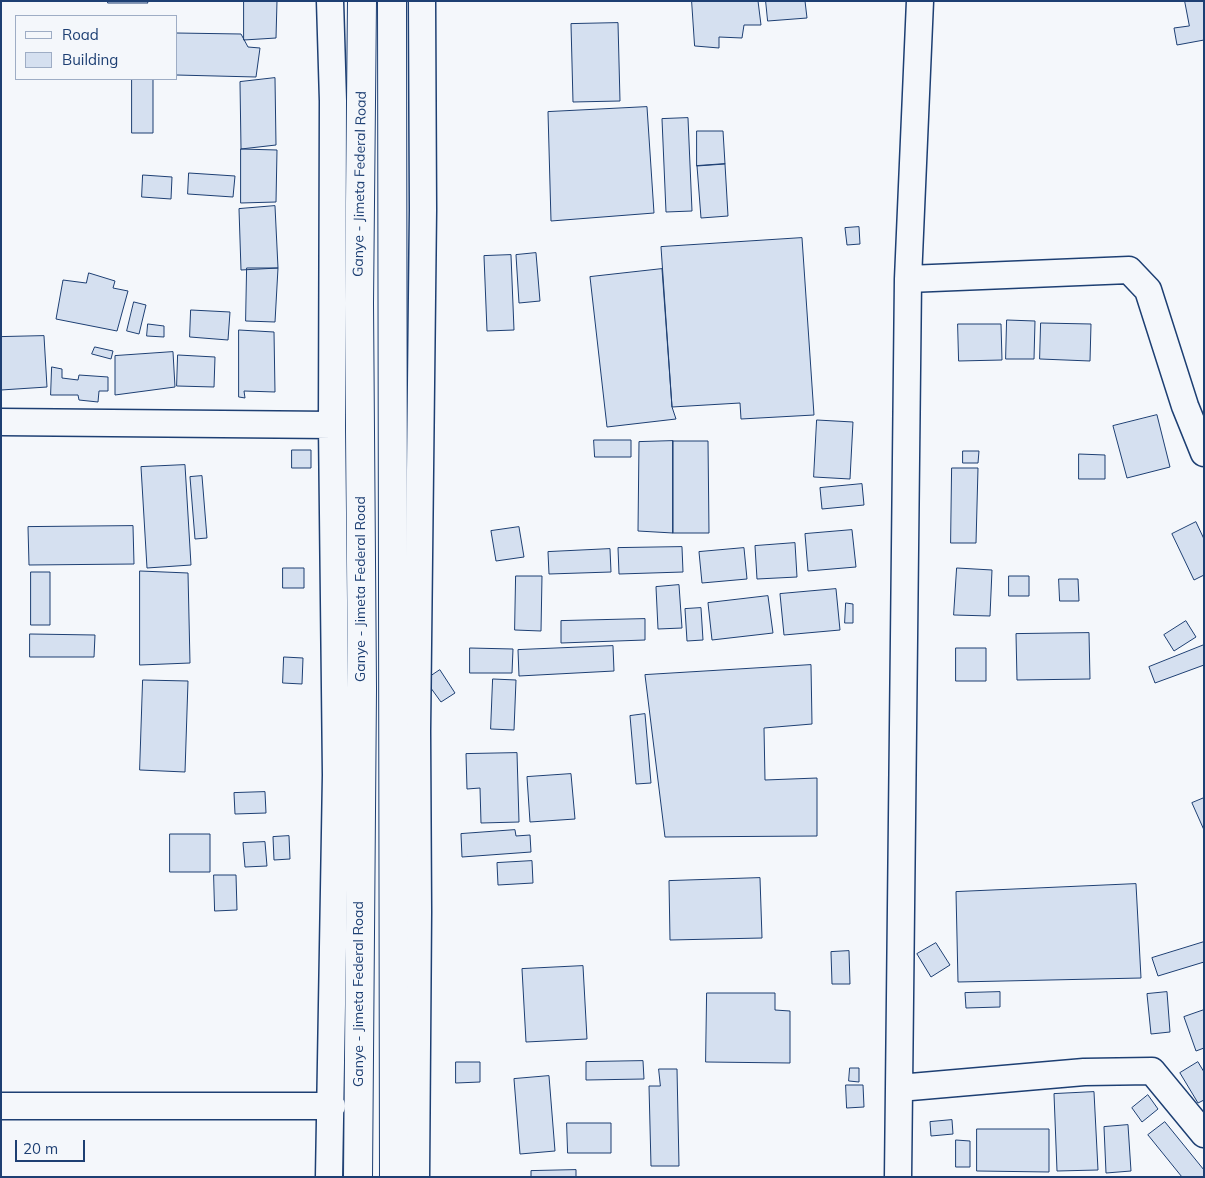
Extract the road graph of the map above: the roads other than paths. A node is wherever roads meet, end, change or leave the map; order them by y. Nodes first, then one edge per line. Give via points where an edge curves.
1 (330, 1) edge
2 (362, 1) edge
3 (392, 1) edge
4 (422, 1) edge
5 (920, 1) edge
6 (908, 280) junction
7 (1, 422) edge
8 (332, 425) junction
9 (1204, 453) edge
10 (899, 1088) junction
11 (1, 1106) edge
12 (332, 1106) junction
13 (1204, 1134) edge
14 (329, 1177) edge
15 (358, 1177) edge
16 (394, 1177) edge
17 (416, 1177) edge
18 (898, 1177) edge

1 - 8 street via 333,101
2 - 15 main road, Ganye - Jimeta Federal Road
3 - 16 main road
4 - 17 street
5 - 6 street
6 - 9 street via 1129,270 1148,290 1185,406
6 - 10 street
7 - 8 street
8 - 12 street via 336,774
10 - 13 street via 1084,1072 1152,1071
10 - 18 street
11 - 12 street
12 - 14 street

